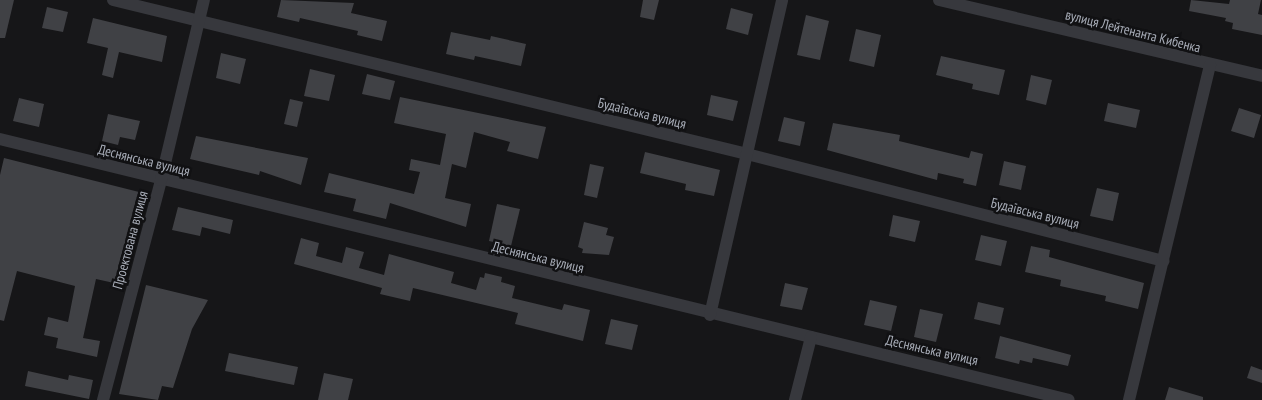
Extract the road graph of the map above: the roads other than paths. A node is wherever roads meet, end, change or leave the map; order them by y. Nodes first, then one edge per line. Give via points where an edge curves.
1 (113, 0) edge
2 (204, 0) edge
3 (782, 0) edge
4 (939, 0) edge
5 (200, 21) junction
6 (1210, 65) junction
7 (1262, 76) edge
8 (0, 139) edge
9 (747, 154) junction
10 (162, 180) junction
11 (1163, 262) junction
12 (710, 315) junction
13 (811, 337) junction
14 (103, 400) edge
15 (796, 400) edge
16 (1069, 400) edge
17 (1129, 400) edge

1 - 5 street, Будаївська вулиця
2 - 5 street, Проектована вулиця
3 - 9 street
4 - 6 street, вулиця Лейтенанта Кибенка
5 - 9 street, Будаївська вулиця
5 - 10 street, Проектована вулиця
6 - 7 street, вулиця Лейтенанта Кибенка
6 - 11 street
8 - 10 street, Деснянська вулиця
9 - 11 street, Будаївська вулиця
9 - 12 street
10 - 12 street, Деснянська вулиця
10 - 14 street, Проектована вулиця
11 - 17 street
12 - 13 street, Деснянська вулиця
13 - 15 street
13 - 16 street, Деснянська вулиця

